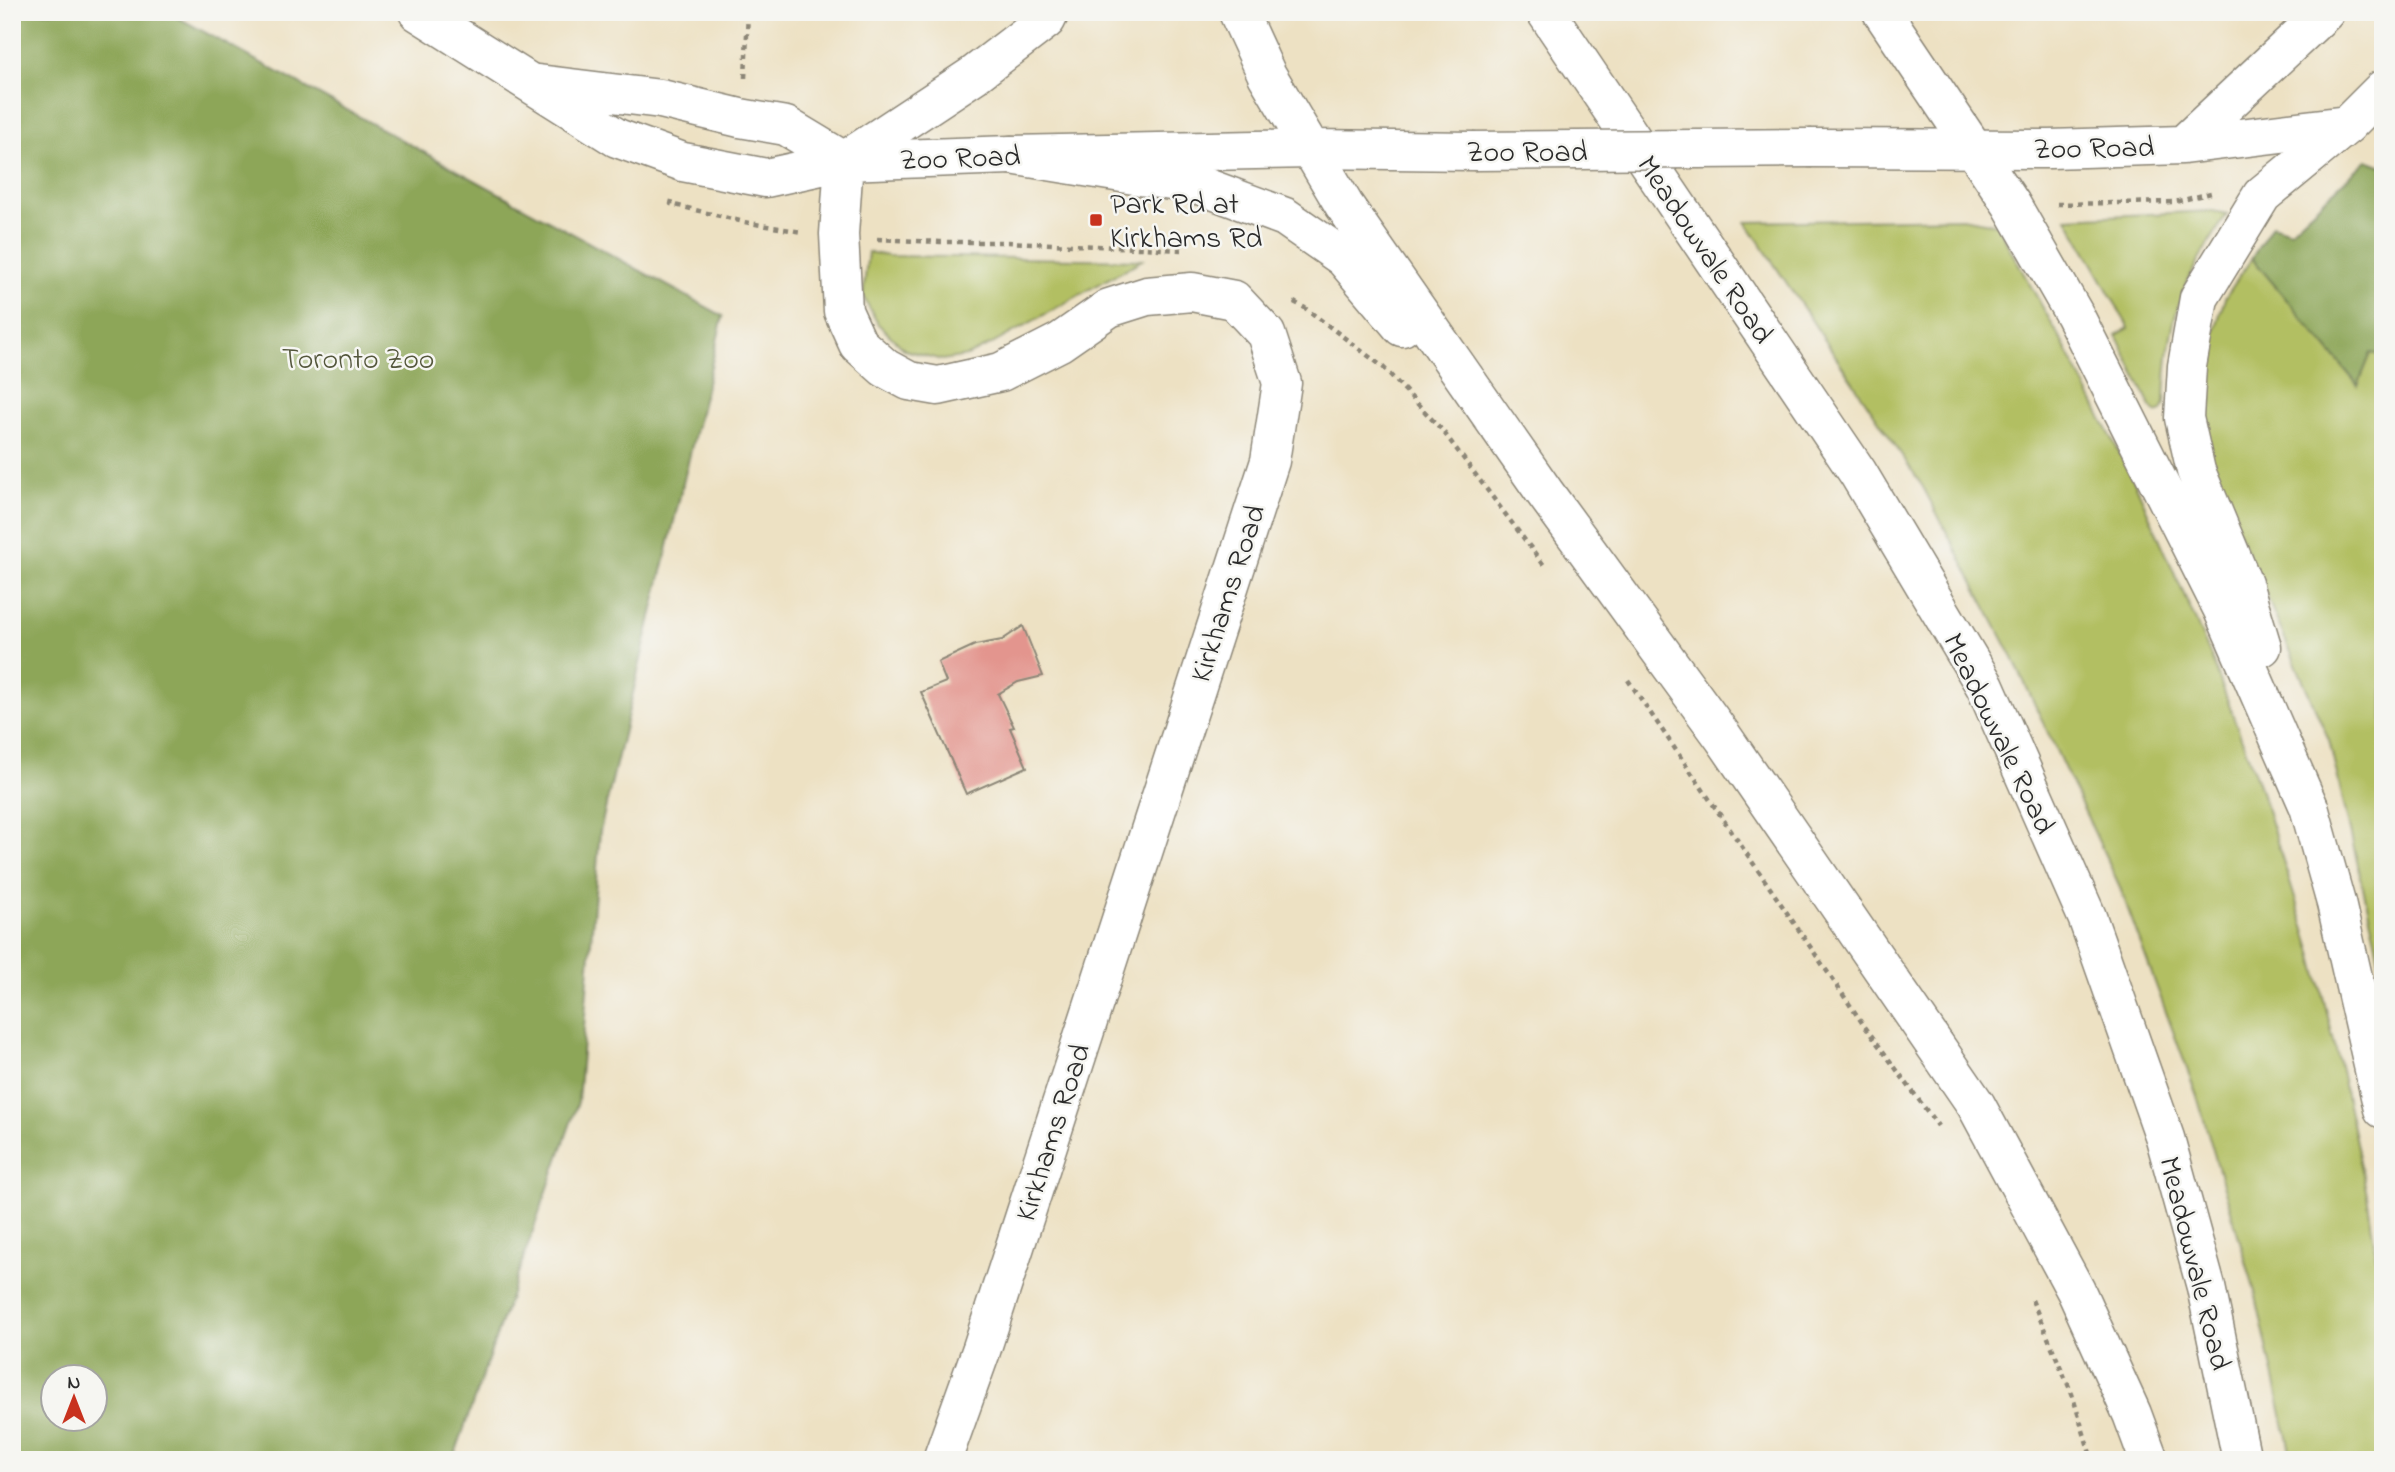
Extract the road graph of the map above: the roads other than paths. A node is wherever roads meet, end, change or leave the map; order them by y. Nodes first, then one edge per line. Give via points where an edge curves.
1 (418, 12) edge
2 (1050, 12) edge
3 (1238, 12) edge
4 (1546, 12) edge
5 (1882, 12) edge
6 (2325, 12) edge
7 (527, 83) junction
8 (2383, 89) edge
9 (2347, 125) junction
10 (2183, 145) junction
11 (1973, 148) junction
12 (1311, 149) junction
13 (1011, 155) junction
14 (844, 162) junction
15 (1545, 493) junction
16 (2309, 807) junction
17 (2383, 1109) edge
18 (942, 1460) edge
19 (2149, 1460) edge
20 (2242, 1460) edge

1 - 7 main road, Zoo Road
2 - 14 main road via 1046,20 974,75
3 - 12 main road via 1267,75
4 - 20 main road, Meadowvale Road via 1858,473 1985,686 2087,917 2165,1138 2206,1287
5 - 11 main road
6 - 10 main road, Zoo Road
7 - 14 main road, Zoo Road via 661,99 786,126
7 - 14 main road, Zoo Road via 617,138 683,162 766,178
8 - 9 main road
9 - 10 main road
9 - 16 main road via 2262,195 2199,298 2184,418 2196,471 2243,583
10 - 11 main road, Zoo Road
11 - 12 main road, Zoo Road, bridge
11 - 16 main road via 2011,204 2086,338 2222,608
12 - 13 main road, Zoo Road
12 - 15 main road via 1344,205
13 - 14 main road, Zoo Road
13 - 15 main road via 1202,186 1285,217 1344,258
14 - 18 main road, Kirkhams Road via 839,234 843,311 858,344 908,381 938,386 1001,372 1060,342 1109,308 1147,296 1192,292 1234,300 1266,334 1282,383 1270,461
15 - 19 main road via 1723,737 1976,1105 2076,1291
16 - 17 main road

